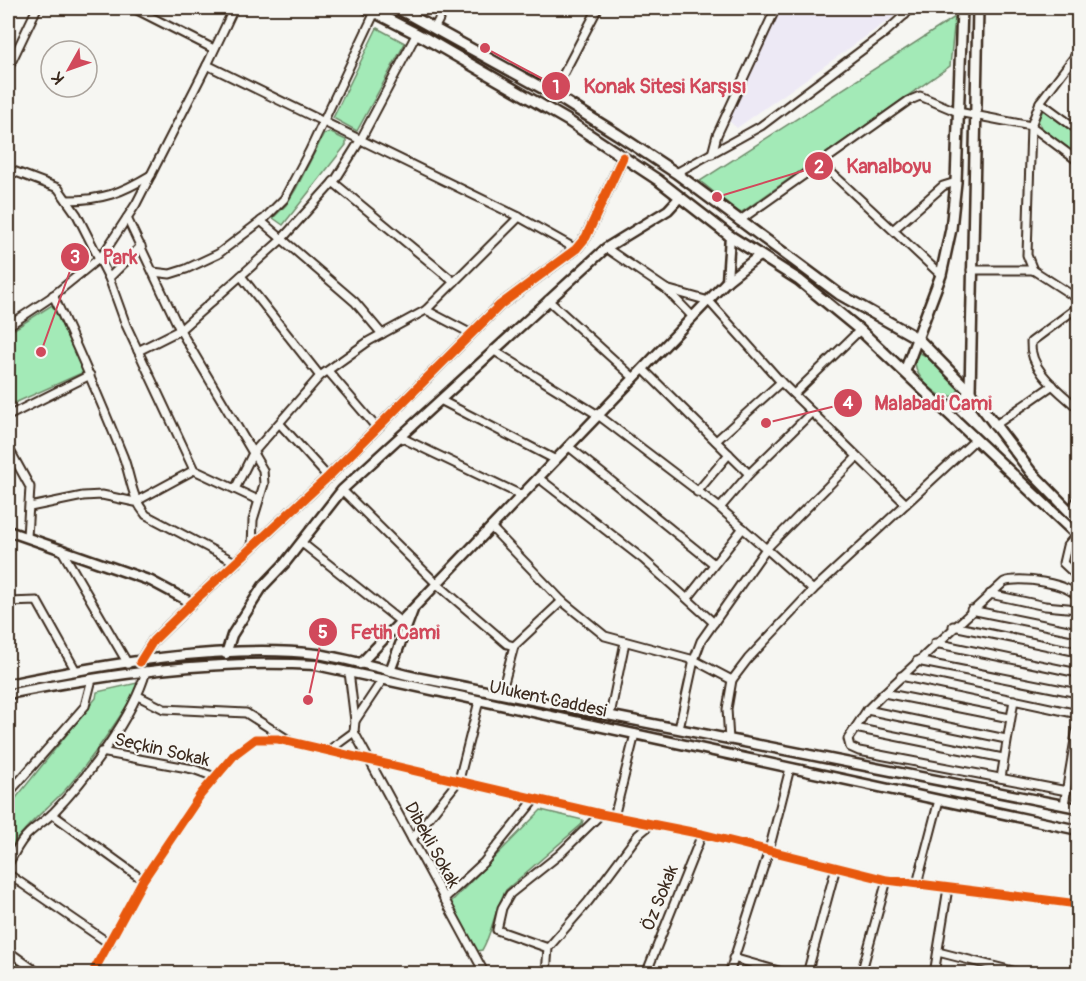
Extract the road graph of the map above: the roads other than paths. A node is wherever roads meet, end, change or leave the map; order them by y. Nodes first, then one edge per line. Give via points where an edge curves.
1 (36, 8) edge
2 (133, 8) edge
3 (234, 8) edge
4 (397, 8) edge
5 (445, 8) edge
6 (598, 8) edge
7 (776, 8) edge
8 (900, 8) edge
9 (912, 8) edge
10 (962, 8) edge
11 (978, 8) edge
12 (370, 10) edge
13 (905, 15) junction
14 (435, 27) junction
15 (417, 33) junction
16 (8, 49) edge
17 (214, 49) junction
18 (1078, 52) edge
19 (15, 53) junction
20 (207, 65) junction
21 (8, 69) edge
22 (553, 94) junction
23 (1040, 102) junction
24 (958, 112) junction
25 (974, 116) junction
26 (323, 122) junction
27 (1031, 126) junction
28 (1078, 130) edge
29 (361, 139) junction
30 (712, 154) junction
31 (623, 157) junction
32 (1078, 161) edge
33 (821, 163) junction
34 (8, 168) edge
35 (676, 172) junction
36 (151, 175) junction
37 (333, 182) junction
38 (956, 182) junction
39 (680, 197) junction
40 (67, 200) junction
41 (519, 217) junction
42 (127, 218) junction
43 (261, 221) junction
44 (739, 221) junction
45 (894, 229) junction
46 (730, 236) junction
47 (281, 240) junction
48 (141, 246) junction
49 (606, 248) junction
50 (576, 249) junction
51 (760, 255) junction
52 (98, 260) junction
53 (971, 270) junction
54 (1033, 270) junction
55 (153, 272) junction
56 (941, 275) junction
57 (241, 276) junction
58 (110, 278) junction
59 (727, 281) junction
60 (454, 282) junction
61 (666, 290) junction
62 (53, 295) junction
63 (1078, 299) edge
64 (548, 300) junction
65 (709, 301) junction
66 (1078, 307) edge
67 (426, 310) junction
68 (693, 317) junction
69 (8, 326) edge
70 (180, 330) junction
71 (860, 330) junction
72 (470, 333) junction
73 (382, 334) junction
74 (917, 338) junction
75 (493, 350) junction
76 (138, 351) junction
77 (643, 369) junction
78 (905, 371) junction
79 (329, 372) junction
80 (90, 375) junction
81 (320, 376) junction
82 (634, 378) junction
83 (781, 382) junction
84 (1053, 385) junction
85 (970, 392) junction
86 (794, 394) junction
87 (442, 401) junction
88 (1078, 408) edge
89 (945, 410) junction
90 (812, 412) junction
91 (598, 415) junction
92 (8, 416) edge
93 (280, 424) junction
94 (994, 426) junction
95 (376, 427) junction
96 (400, 437) junction
97 (975, 440) junction
98 (716, 441) junction
99 (568, 446) junction
100 (8, 447) edge
101 (254, 453) junction
102 (729, 454) junction
103 (857, 457) junction
104 (556, 460) junction
105 (194, 470) junction
106 (749, 474) junction
107 (328, 477) junction
108 (540, 479) junction
109 (235, 489) junction
110 (342, 490) junction
111 (697, 492) junction
112 (521, 495) junction
113 (1078, 497) edge
114 (258, 500) junction
115 (135, 502) junction
116 (906, 504) junction
117 (30, 507) junction
118 (720, 508) junction
119 (1075, 517) edge
120 (491, 526) junction
121 (742, 528) junction
122 (8, 531) edge
123 (1078, 535) edge
124 (27, 537) junction
125 (302, 543) junction
126 (252, 547) junction
127 (61, 549) junction
128 (765, 550) junction
129 (237, 562) junction
130 (714, 564) junction
131 (1078, 578) edge
132 (436, 583) junction
133 (813, 590) junction
134 (990, 594) junction
135 (688, 598) junction
136 (1078, 598) edge
137 (562, 601) junction
138 (8, 602) edge
139 (192, 603) junction
140 (414, 608) junction
141 (1078, 609) edge
142 (971, 610) junction
143 (400, 622) junction
144 (714, 623) junction
145 (953, 626) junction
146 (1078, 632) edge
147 (625, 642) junction
148 (935, 643) junction
149 (514, 646) junction
150 (1078, 652) edge
151 (226, 654) junction
152 (694, 660) junction
153 (917, 661) junction
154 (140, 662) junction
155 (128, 664) junction
156 (360, 664) junction
157 (76, 671) junction
158 (146, 671) junction
159 (390, 671) junction
160 (349, 672) junction
161 (1078, 673) edge
162 (901, 676) junction
163 (92, 679) junction
164 (383, 679) junction
165 (732, 680) junction
166 (8, 684) edge
167 (884, 693) junction
168 (1078, 693) edge
169 (8, 694) edge
170 (501, 694) junction
171 (138, 696) junction
172 (1014, 700) junction
173 (479, 701) junction
174 (867, 710) junction
175 (1078, 714) edge
176 (610, 716) junction
177 (1010, 718) junction
178 (355, 722) junction
179 (1078, 722) edge
180 (855, 728) junction
181 (680, 729) junction
182 (354, 732) junction
183 (635, 735) junction
184 (1006, 739) junction
185 (729, 740) junction
186 (292, 742) junction
187 (328, 751) junction
188 (101, 752) junction
189 (1003, 758) junction
190 (369, 763) junction
191 (790, 768) junction
192 (215, 777) junction
193 (1001, 778) junction
194 (459, 780) junction
195 (8, 791) edge
196 (1067, 791) junction
197 (535, 799) junction
198 (939, 800) junction
199 (1065, 805) junction
200 (1078, 808) edge
201 (52, 814) junction
202 (601, 814) junction
203 (614, 817) junction
204 (650, 825) junction
205 (1078, 830) edge
206 (702, 834) junction
207 (412, 839) junction
208 (769, 850) junction
209 (8, 864) edge
210 (836, 867) junction
211 (8, 874) edge
212 (143, 880) junction
213 (887, 880) junction
214 (917, 884) junction
215 (948, 888) junction
216 (444, 898) junction
217 (1078, 904) edge
218 (110, 944) junction
219 (548, 948) junction
220 (8, 951) edge
221 (938, 952) junction
222 (734, 958) junction
223 (1078, 968) edge
224 (40, 974) edge
225 (92, 974) edge
226 (485, 974) edge
227 (546, 974) edge
228 (646, 974) edge
229 (729, 974) edge
230 (789, 974) edge
231 (807, 974) edge
232 (861, 974) edge
233 (934, 974) edge
234 (1024, 974) edge
235 (1072, 974) edge

1 - 19 street
2 - 17 street
3 - 17 street
4 - 14 main road
5 - 14 street
6 - 22 street
7 - 30 street via 717,135
8 - 13 street
9 - 13 street
10 - 24 main road
11 - 25 main road
12 - 15 main road
12 - 26 street
13 - 30 street via 790,105
14 - 22 main road
15 - 29 street
15 - 31 main road
16 - 19 street
17 - 20 street
18 - 23 street
19 - 21 street
20 - 26 street
20 - 36 street
22 - 35 main road
23 - 27 street
23 - 28 street
24 - 25 street
24 - 33 street via 929,98 914,98
24 - 38 main road
25 - 27 street
25 - 53 main road
26 - 29 street
26 - 43 street via 284,198
27 - 32 street
27 - 54 street via 1027,255
29 - 37 street
29 - 41 street
30 - 35 street
31 - 39 main road
31 - 50 street via 586,237
33 - 44 street
33 - 45 street
34 - 40 street via 58,188
35 - 44 main road
36 - 40 street via 119,194
36 - 42 street
37 - 47 street
37 - 60 street
38 - 45 street via 943,186
38 - 56 main road
39 - 46 main road
39 - 49 street via 668,210
40 - 52 street
41 - 50 street
41 - 60 street
42 - 48 street
42 - 52 street
43 - 47 street
43 - 55 street via 203,262 170,274
44 - 74 main road via 839,294
45 - 56 street
46 - 51 main road
46 - 59 street
47 - 57 street
47 - 73 street via 355,302
48 - 55 street
48 - 58 street
49 - 61 street
49 - 64 street
50 - 72 street via 500,305
51 - 59 street
51 - 71 main road via 799,280
52 - 58 street
52 - 62 street
53 - 54 street
53 - 85 main road
54 - 63 street
55 - 70 street
56 - 74 main road
57 - 70 street
57 - 81 street
58 - 76 street
59 - 65 street
60 - 67 street
61 - 65 street
61 - 68 street
62 - 69 street
62 - 80 street
64 - 75 street
64 - 82 street
65 - 68 street
65 - 83 street
66 - 84 street via 1031,342 1034,361
67 - 72 street
67 - 73 street
68 - 77 street
70 - 76 street
70 - 101 street
71 - 78 main road
71 - 86 street
72 - 95 street
73 - 79 street
74 - 78 main road
74 - 85 main road
75 - 87 street
75 - 91 street
76 - 105 street
77 - 82 street
77 - 98 street
78 - 89 main road
79 - 81 street
79 - 95 street
80 - 92 street
80 - 115 street via 126,463
81 - 93 street
82 - 91 street
83 - 86 street
83 - 98 street
84 - 88 street
84 - 94 street
85 - 89 main road
85 - 94 main road
86 - 90 street
87 - 96 street
87 - 104 street
89 - 97 main road
90 - 103 street
90 - 106 street
91 - 99 street
91 - 111 street
93 - 101 street
93 - 107 street
94 - 119 main road via 1030,472
95 - 107 street
96 - 110 street
96 - 112 street
97 - 116 street
97 - 123 main road
98 - 102 street
99 - 104 street
99 - 130 street
100 - 117 street via 30,487
101 - 109 street
101 - 114 street via 263,470 264,484
102 - 106 street
102 - 111 street
103 - 116 street
103 - 128 street
104 - 108 street
105 - 109 street
105 - 115 street
106 - 118 street
107 - 126 street
108 - 112 street
108 - 135 street
109 - 114 street
110 - 125 street
110 - 132 street
111 - 118 street
112 - 120 street
113 - 119 street
114 - 126 street
115 - 117 street via 102,495
115 - 129 street via 146,515
116 - 133 street
117 - 124 street
118 - 121 street
120 - 132 street
120 - 137 street
121 - 128 street
121 - 130 street
122 - 124 street
123 - 131 street via 1068,546 1064,562
124 - 127 street
125 - 143 street
125 - 151 street via 263,586 232,635
126 - 129 street
127 - 139 street via 151,581
127 - 155 street
128 - 133 street
128 - 144 street
129 - 139 street
130 - 135 street
132 - 140 street
132 - 149 street
133 - 165 street
134 - 136 street via 1004,582 1024,579 1062,586
134 - 141 street
134 - 142 street
135 - 144 street
137 - 147 street via 605,636
137 - 149 street
138 - 157 street via 38,601
139 - 154 street via 153,641
140 - 143 street
140 - 159 street
142 - 145 street
142 - 146 street
143 - 156 street
144 - 152 street
145 - 148 street
145 - 150 street
147 - 152 street
147 - 176 street
148 - 153 street
148 - 161 street
149 - 170 street
151 - 154 street
151 - 156 street via 259,651 318,655
152 - 165 street
152 - 181 street
153 - 162 street
153 - 168 street
154 - 155 street
155 - 157 street
156 - 159 street
157 - 166 street
158 - 160 street, Ulukent Caddesi via 259,661
158 - 163 street, Ulukent Caddesi
158 - 171 street
159 - 170 street
160 - 164 street, Ulukent Caddesi
160 - 178 street
162 - 167 street
162 - 172 street
163 - 169 street, Ulukent Caddesi
163 - 195 street via 85,706
164 - 173 street, Ulukent Caddesi
164 - 178 street
165 - 185 street via 727,709
167 - 174 street
167 - 177 street
170 - 176 street
171 - 186 street via 164,709 246,713
171 - 188 street via 126,721
172 - 175 street
172 - 177 street
173 - 183 street, Ulukent Caddesi
173 - 194 street
174 - 180 street
174 - 184 street
176 - 181 street
177 - 184 street
178 - 182 street
179 - 196 street
180 - 189 street
180 - 193 street via 848,739 850,747 859,751
181 - 185 street
182 - 187 street
182 - 190 street, Dibekli Sokak
183 - 191 street, Ulukent Caddesi
183 - 203 street
184 - 189 street
185 - 199 street
186 - 187 street
186 - 192 street via 255,739
187 - 190 street
188 - 192 street, Seçkin Sokak via 193,769
188 - 201 street
189 - 193 street
190 - 194 street
190 - 207 street, Dibekli Sokak
191 - 198 street, Ulukent Caddesi
191 - 208 street
192 - 212 street
193 - 196 street
194 - 197 street
194 - 207 street
196 - 199 street
197 - 202 street
197 - 216 street via 484,862
198 - 205 street, Ulukent Caddesi
198 - 214 street
199 - 200 street
201 - 209 street via 26,835
201 - 212 street
202 - 203 street
202 - 219 street via 558,856 510,894 502,908 497,930
203 - 204 street
204 - 206 street
204 - 219 street
206 - 208 street
206 - 228 street, Öz Sokak
207 - 216 street, Dibekli Sokak
208 - 210 street
208 - 222 street
210 - 213 street
210 - 231 street
211 - 218 street
212 - 218 street
213 - 214 street
213 - 232 street
214 - 215 street
215 - 217 street
215 - 221 street
216 - 226 street, Dibekli Sokak
218 - 225 street
219 - 227 street
220 - 224 street
221 - 233 street
221 - 234 street
222 - 229 street
222 - 230 street
223 - 235 street

